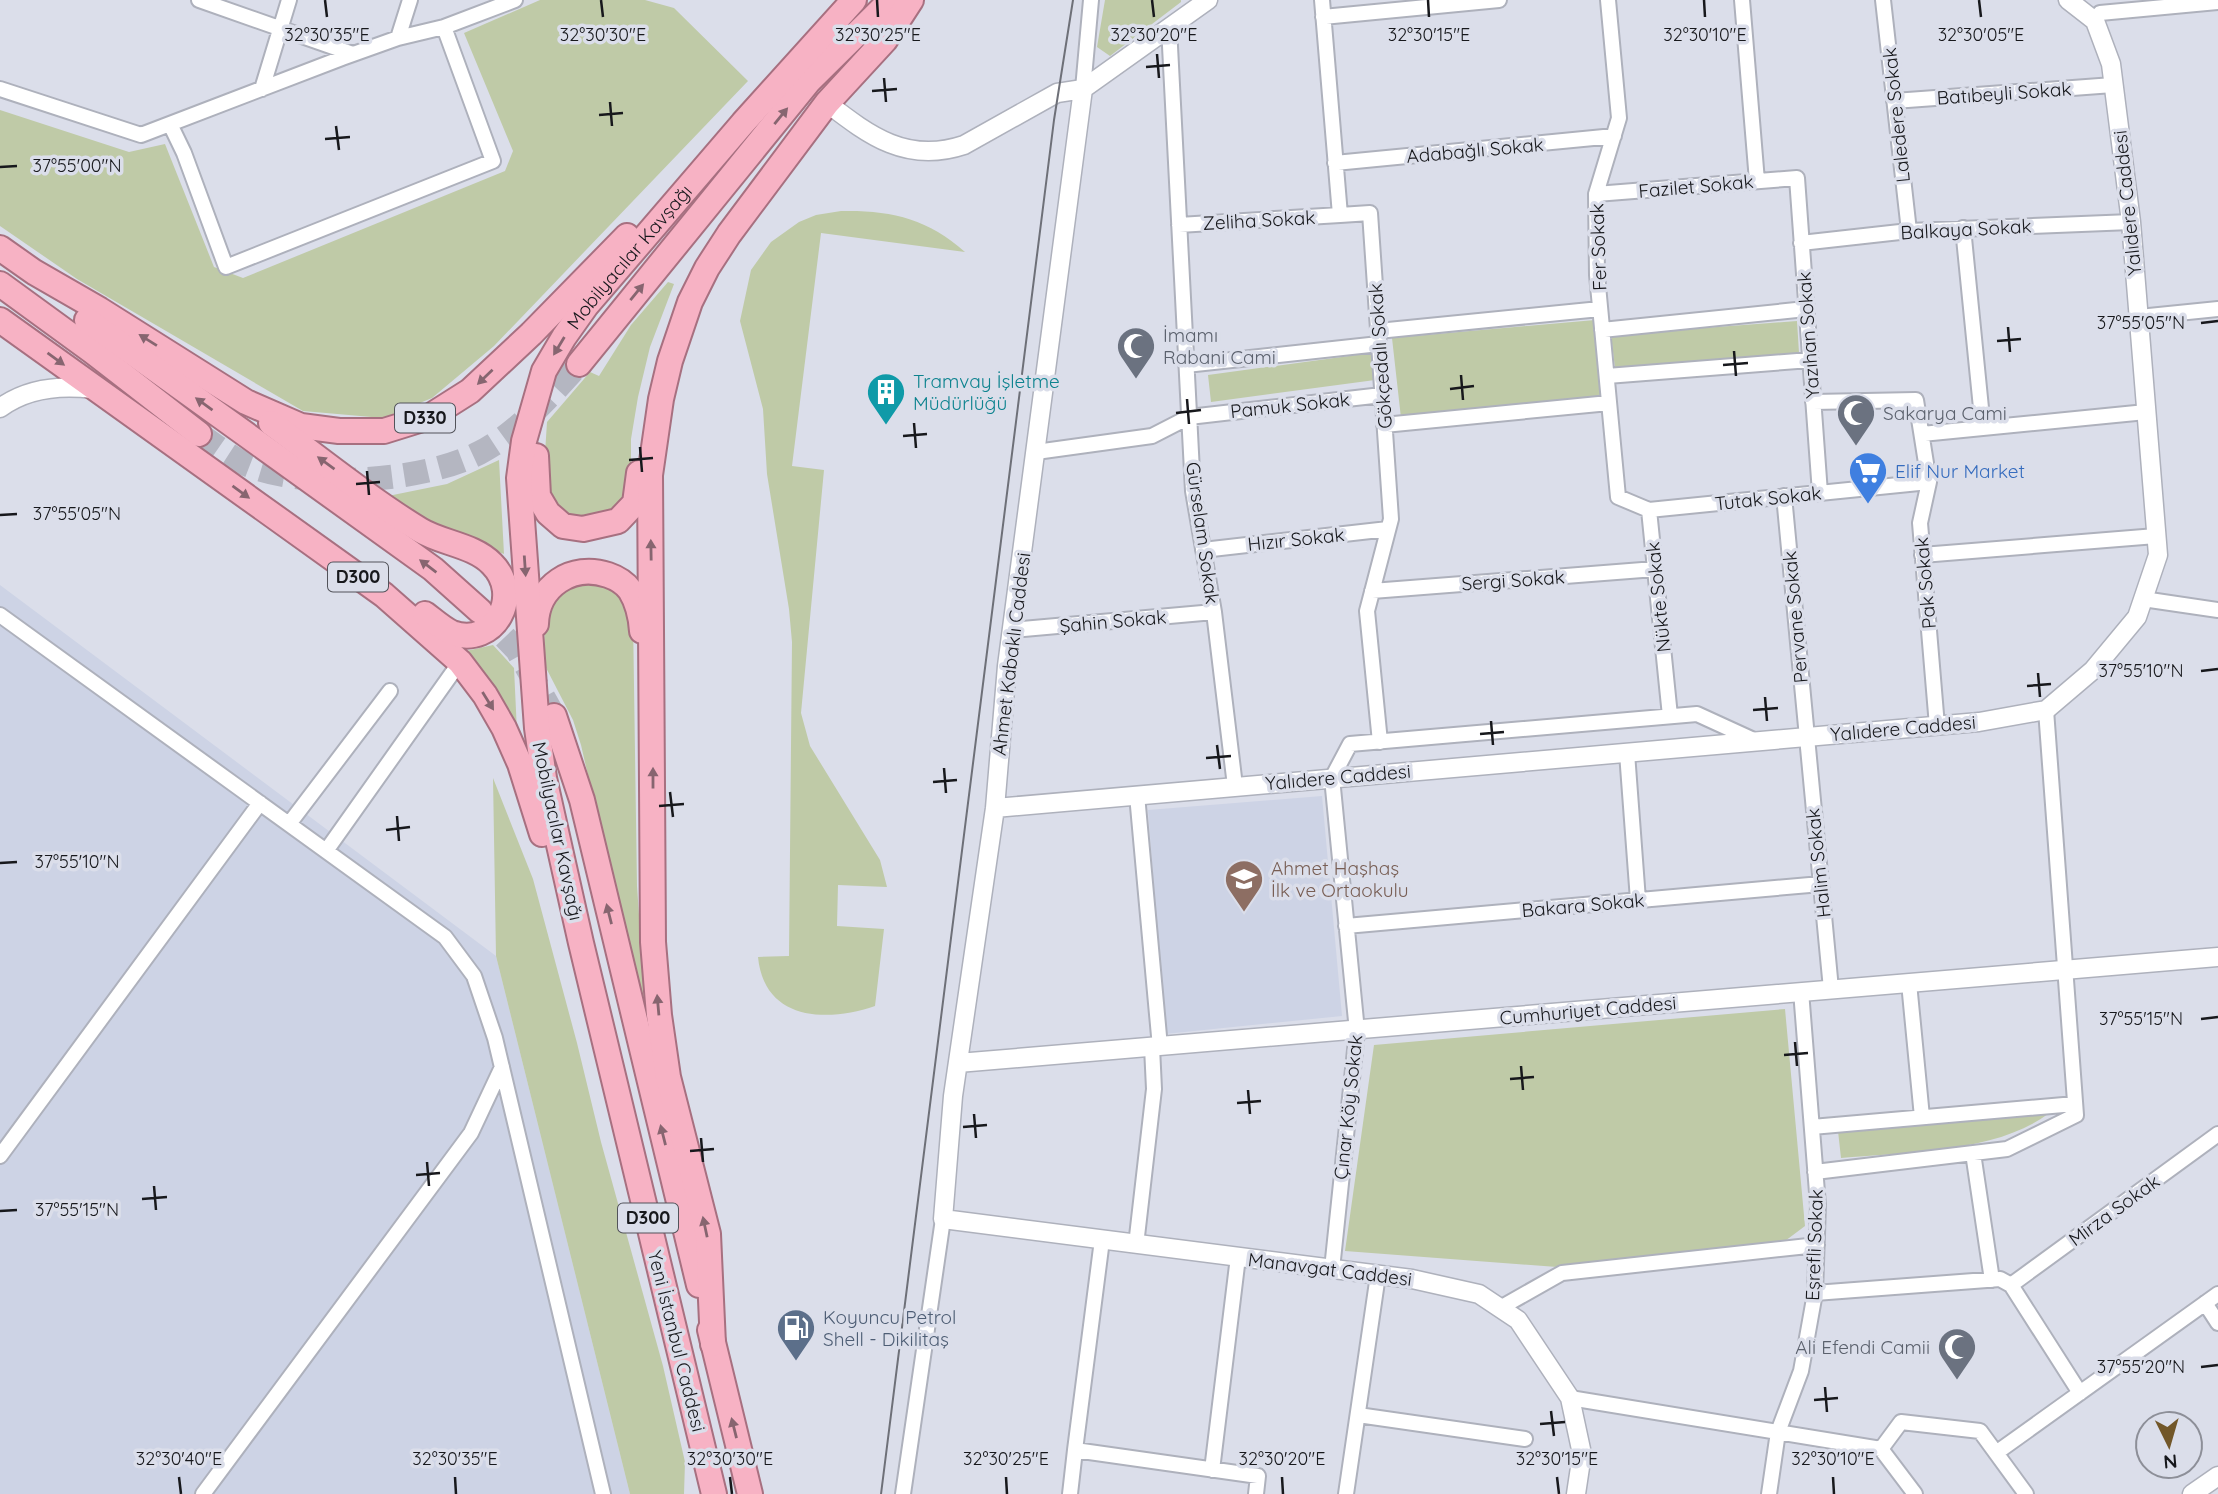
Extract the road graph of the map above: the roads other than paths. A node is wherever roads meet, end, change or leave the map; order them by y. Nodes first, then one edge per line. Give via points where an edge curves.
1 (199, 0) edge
2 (289, 0) edge
3 (410, 0) edge
4 (515, 0) edge
5 (853, 0) edge
6 (891, 0) edge
7 (911, 0) edge
8 (1091, 0) edge
9 (1208, 0) edge
10 (1322, 0) edge
11 (1499, 0) edge
12 (1608, 0) edge
13 (1742, 0) edge
14 (1883, 0) edge
15 (2068, 0) edge
16 (2218, 2) edge
17 (1323, 17) junction
18 (2095, 21) junction
19 (281, 27) junction
20 (444, 27) junction
21 (1169, 27) junction
22 (398, 38) junction
23 (354, 54) junction
24 (2113, 85) junction
25 (0, 89) edge
26 (262, 89) junction
27 (1083, 89) junction
28 (1894, 101) junction
29 (827, 103) junction
30 (743, 123) junction
31 (170, 124) junction
32 (1614, 136) junction
33 (1335, 163) junction
34 (1797, 178) joint
35 (1757, 181) junction
36 (1596, 194) junction
37 (1340, 215) junction
38 (2131, 222) junction
39 (1179, 225) junction
40 (1963, 228) junction
41 (1909, 230) junction
42 (1801, 243) junction
43 (0, 248) edge
44 (34, 272) junction
45 (0, 284) edge
46 (1600, 309) junction
47 (1806, 309) junction
48 (2218, 309) edge
49 (2139, 317) junction
50 (0, 320) edge
51 (1602, 330) junction
52 (1378, 338) junction
53 (1810, 360) junction
54 (579, 364) tunnel mouth
55 (1186, 365) junction
56 (194, 368) junction
57 (1607, 376) junction
58 (99, 390) junction
59 (1382, 395) junction
60 (662, 399) junction
61 (1609, 402) junction
62 (1813, 402) junction
63 (536, 403) junction
64 (0, 408) edge
65 (2146, 412) junction
66 (1189, 416) junction
67 (1384, 425) junction
68 (1983, 428) junction
69 (199, 434) tunnel mouth
70 (1922, 434) junction
71 (1036, 452) junction
72 (1930, 482) junction
73 (1820, 493) junction
74 (1784, 496) junction
75 (1649, 510) junction
76 (1388, 529) junction
77 (2156, 536) junction
78 (1203, 550) junction
79 (1922, 555) junction
80 (1655, 569) junction
81 (1372, 591) junction
82 (384, 595) junction
83 (2143, 599) junction
84 (2218, 610) edge
85 (480, 611) tunnel mouth
86 (1214, 612) junction
87 (0, 615) edge
88 (1012, 630) junction
89 (460, 662) junction
90 (390, 691) dead end
91 (534, 697) junction
92 (2046, 710) junction
93 (652, 715) junction
94 (554, 716) tunnel mouth
95 (1670, 716) junction
96 (1937, 726) junction
97 (1806, 737) junction
98 (1756, 741) junction
99 (1380, 742) junction
100 (1628, 753) junction
101 (1332, 778) junction
102 (1235, 786) junction
103 (1138, 795) junction
104 (260, 803) junction
105 (995, 808) junction
106 (289, 824) junction
107 (326, 851) junction
108 (1821, 884) junction
109 (1638, 900) junction
110 (1346, 926) junction
111 (581, 943) junction
112 (2218, 957) edge
113 (2067, 970) junction
114 (1909, 983) junction
115 (1831, 989) junction
116 (1801, 992) junction
117 (1357, 1031) junction
118 (1156, 1047) junction
119 (958, 1063) junction
120 (502, 1067) junction
121 (2075, 1104) junction
122 (1922, 1117) junction
123 (1812, 1126) junction
124 (2218, 1134) edge
125 (1973, 1153) junction
126 (0, 1156) edge
127 (1815, 1172) junction
128 (943, 1219) junction
129 (1102, 1240) junction
130 (1136, 1245) junction
131 (1817, 1245) junction
132 (1238, 1257) junction
133 (1332, 1269) junction
134 (1378, 1275) junction
135 (1992, 1280) junction
136 (2011, 1285) junction
137 (1815, 1293) junction
138 (2218, 1294) edge
139 (2205, 1303) junction
140 (1500, 1308) junction
141 (2218, 1323) edge
142 (713, 1344) junction
143 (2080, 1393) junction
144 (1570, 1398) junction
145 (1358, 1415) junction
146 (1778, 1432) junction
147 (1525, 1438) dead end
148 (1881, 1449) junction
149 (1074, 1450) junction
150 (1996, 1453) junction
151 (1212, 1470) junction
152 (2218, 1476) edge
153 (710, 1489) edge
154 (203, 1494) edge
155 (603, 1494) edge
156 (750, 1494) edge
157 (903, 1494) edge
158 (1070, 1494) edge
159 (1256, 1494) edge
160 (1346, 1494) edge
161 (1576, 1494) edge
162 (1769, 1494) edge
163 (1915, 1494) edge
164 (2026, 1494) edge
165 (2192, 1494) edge

1 - 19 street
2 - 19 street
3 - 22 street
4 - 20 street
5 - 30 highway, D330
54 -> 6 highway, Mobilyacılar Kavşağı via 808,81
7 - 29 highway via 885,40
8 - 27 street
9 - 21 street
10 - 17 street
11 - 17 street
12 - 32 street, Fer Sokak via 1619,118
13 - 35 street
14 - 28 street, Laledere Sokak
15 - 18 street
16 - 18 street via 2100,13
17 - 33 street
18 - 24 street, Yalıdere Caddesi via 2111,64
19 - 23 street
19 - 26 street
20 - 22 street
20 - 31 street via 494,161 226,267
21 - 27 street
21 - 39 street, Gürselam Sokak
22 - 23 street
23 - 26 street
24 - 28 street, Batıbeyli Sokak
24 - 38 street, Yalıdere Caddesi
25 - 31 street via 141,135
26 - 31 street
27 - 29 street via 1057,93 964,145 939,150 888,144
27 - 71 street, Ahmet Kabaklı Caddesi
28 - 41 street, Laledere Sokak
29 - 60 highway via 706,268 670,361
30 -> 56 highway, Mobilyacılar Kavşağı / D330 via 531,334 470,391 429,417 384,430 301,426 246,402
30 -> 63 highway, Mobilyacılar Kavşağı via 586,306 544,372
32 - 33 street, Adabağlı Sokak
32 - 36 street, Fer Sokak
33 - 37 street
34 - 35 street, Fazilet Sokak
34 - 42 street, Yazıhan Sokak
35 - 36 street, Fazilet Sokak
36 - 46 street, Fer Sokak
37 - 39 street, Zeliha Sokak
37 - 52 street, Gökçedalı Sokak via 1370,213
38 - 40 street, Balkaya Sokak
38 - 49 street, Yalıdere Caddesi
39 - 55 street, Gürselam Sokak
40 - 41 street, Balkaya Sokak
40 - 68 street
41 - 42 street, Balkaya Sokak
42 - 47 street, Yazıhan Sokak
43 - 44 highway, D330
56 -> 44 highway, Mobilyacılar Kavşağı / D330
85 -> 44 highway, D300 via 433,569 83,317
45 - 69 highway
46 - 51 street, Fer Sokak
46 - 52 street
47 - 51 street
47 - 53 street, Yazıhan Sokak
48 - 49 street
49 - 65 street, Yalıdere Caddesi
50 -> 58 highway, Mobilyacılar Kavşağı / D300
51 - 57 street, Fer Sokak
52 - 55 street
52 - 59 street, Gökçedalı Sokak
53 - 57 street
53 - 62 street, Yazıhan Sokak
55 - 66 street, Gürselam Sokak
82 -> 56 highway via 414,607 452,633 473,635 496,620 507,594 491,562 421,531
57 - 61 street, Fer Sokak
58 - 64 street via 70,386 37,391
58 -> 82 highway, Mobilyacılar Kavşağı / D300
59 - 66 street, Pamuk Sokak
59 - 67 street, Gökçedalı Sokak
60 - 63 highway via 644,438 635,503 618,521 583,529 564,526 548,513 538,496
93 -> 60 highway via 650,475
61 - 67 street
61 - 75 street, Fer Sokak via 1618,498
62 - 70 street, Pak Sokak via 1916,400
62 - 73 street, Yazıhan Sokak
63 -> 91 highway, Mobilyacılar Kavşağı via 519,478
65 - 68 street
65 - 77 street, Yalıdere Caddesi
66 - 71 street, Pamuk Sokak via 1152,436
66 - 78 street, Gürselam Sokak via 1193,491
67 - 76 street, Gökçedalı Sokak
68 - 70 street
70 - 72 street, Pak Sokak
71 - 88 street, Ahmet Kabaklı Caddesi
72 - 73 street, Tutak Sokak
72 - 79 street, Pak Sokak via 1920,523
73 - 74 street, Tutak Sokak
74 - 75 street, Tutak Sokak
74 - 97 street, Pervane Sokak
75 - 80 street, Nükte Sokak
76 - 78 street, Hızır Sokak
76 - 81 street, Gökçedalı Sokak
77 - 79 street
77 - 83 street, Yalıdere Caddesi via 2158,555
78 - 86 street, Gürselam Sokak
79 - 96 street, Pak Sokak
80 - 81 street, Sergi Sokak
80 - 95 street, Nükte Sokak
81 - 99 street, Gökçedalı Sokak via 1367,611
82 - 89 highway, Mobilyacılar Kavşağı / D300
83 - 84 street
83 - 92 street, Yalıdere Caddesi via 2137,617 2093,670
86 - 88 street, Şahin Sokak
86 - 102 street, Gürselam Sokak
87 - 104 street
88 - 105 street, Ahmet Kabaklı Caddesi
89 - 107 street
89 -> 111 highway, Mobilyacılar Kavşağı / D300 via 485,695 520,764
90 - 106 street
91 - 93 highway via 536,616 542,596 559,579 596,571 617,578 629,589 640,612
91 - 111 highway, Mobilyacılar Kavşağı via 544,778
92 - 96 street, Yalıdere Caddesi
92 - 113 street
142 -> 93 highway via 708,1234 668,1077 659,1015 653,942
142 -> 94 highway, Mobilyacılar Kavşağı / D300 via 582,800
95 - 98 street via 1697,714
95 - 99 street
96 - 97 street, Yalıdere Caddesi
97 - 98 street, Yalıdere Caddesi
97 - 108 street, Halim Sokak
98 - 100 street, Yalıdere Caddesi
99 - 101 street via 1350,744
100 - 101 street, Yalıdere Caddesi
100 - 109 street
101 - 102 street, Yalıdere Caddesi
101 - 110 street, Çınar Köy Sokak
102 - 103 street, Yalıdere Caddesi
103 - 105 street, Yalıdere Caddesi
103 - 118 street
104 - 106 street
104 - 126 street
105 - 119 street, Ahmet Kabaklı Caddesi
106 - 107 street
107 - 120 street via 445,937 474,976
108 - 109 street, Bakara Sokak
108 - 115 street, Halim Sokak
109 - 110 street, Bakara Sokak
110 - 117 street, Çınar Köy Sokak
111 - 153 highway, Yeni İstanbul Caddesi / D300
112 - 113 street, Cumhuriyet Caddesi
113 - 114 street, Cumhuriyet Caddesi
113 - 121 street
114 - 115 street, Cumhuriyet Caddesi
114 - 122 street
115 - 116 street, Cumhuriyet Caddesi
116 - 117 street, Cumhuriyet Caddesi
116 - 123 street, Eşrefli Sokak
117 - 118 street, Cumhuriyet Caddesi
117 - 133 street, Çınar Köy Sokak
118 - 119 street, Cumhuriyet Caddesi
118 - 130 street
119 - 128 street, Ahmet Kabaklı Caddesi
120 - 154 street via 471,1133
120 - 155 street
121 - 122 street
121 - 125 street via 2076,1115 2007,1149
122 - 123 street
123 - 127 street, Eşrefli Sokak
124 - 136 street, Mirza Sokak
125 - 127 street
125 - 135 street
127 - 131 street, Eşrefli Sokak
128 - 129 street, Manavgat Caddesi
128 - 157 street
129 - 130 street, Manavgat Caddesi
129 - 149 street
130 - 132 street, Manavgat Caddesi
131 - 137 street, Eşrefli Sokak
131 - 140 street via 1562,1273
132 - 133 street, Manavgat Caddesi
132 - 151 street
133 - 134 street, Manavgat Caddesi
134 - 140 street, Manavgat Caddesi via 1479,1294
134 - 145 street
135 - 136 street
135 - 137 street
136 - 143 street
137 - 146 street, Eşrefli Sokak via 1801,1370
138 - 139 street
139 - 141 street
139 - 143 street
140 - 144 street, Manavgat Caddesi via 1518,1320
156 -> 142 highway, Yeni İstanbul Caddesi / D300
143 - 150 street
144 - 146 street
144 - 161 street, Manavgat Caddesi via 1582,1454
145 - 147 street
145 - 160 street
146 - 148 street
146 - 162 street, Eşrefli Sokak
148 - 150 street via 1900,1422 1980,1431
148 - 163 street
149 - 151 street
149 - 158 street
150 - 164 street
151 - 159 street via 1258,1476
152 - 165 street

